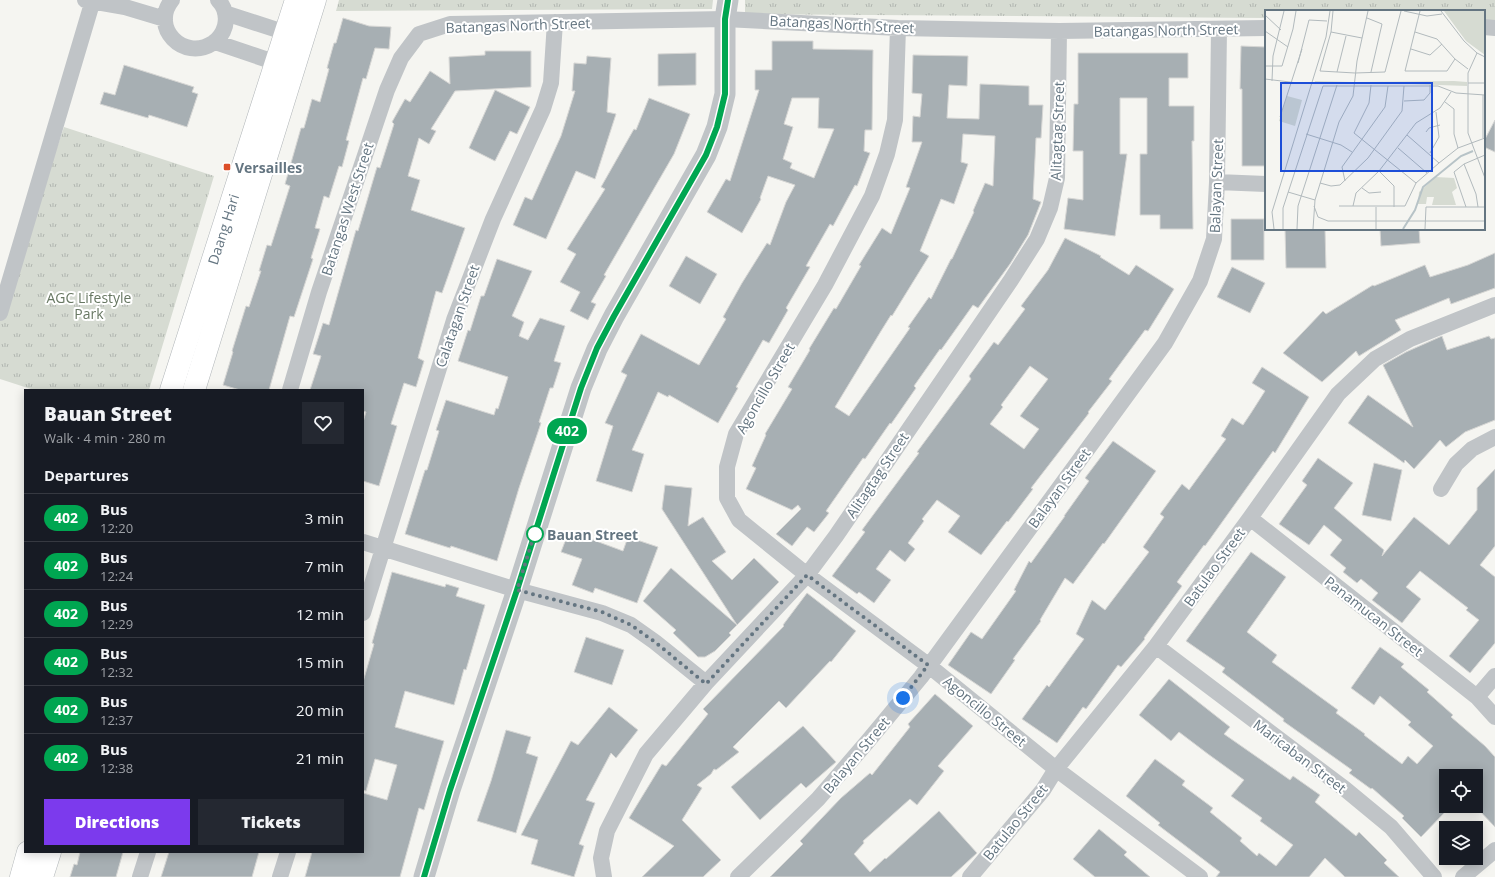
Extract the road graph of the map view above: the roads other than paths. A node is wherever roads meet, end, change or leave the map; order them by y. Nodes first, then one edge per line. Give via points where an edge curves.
1 (90, 0) edge
2 (170, 0) edge
3 (296, 0) edge
4 (315, 0) edge
5 (222, 6) edge
6 (726, 10) edge
7 (165, 19) junction
8 (555, 22) junction
9 (1485, 27) edge
10 (898, 28) junction
11 (1265, 28) edge
12 (1495, 28) edge
13 (1219, 29) junction
14 (1059, 31) junction
15 (419, 34) joint
16 (294, 35) junction
17 (215, 42) junction
18 (285, 66) junction
19 (1217, 182) junction
20 (1265, 184) edge
21 (1495, 305) edge
22 (0, 313) edge
23 (172, 389) edge
24 (194, 389) edge
25 (290, 389) edge
26 (1495, 437) edge
27 (1441, 489) dead end
28 (1250, 518) junction
29 (364, 542) edge
30 (384, 548) junction
31 (807, 575) junction
32 (517, 590) junction
33 (364, 610) edge
34 (1156, 646) junction
35 (928, 665) junction
36 (1495, 676) edge
37 (706, 684) junction
38 (1477, 697) junction
39 (1495, 717) edge
40 (1056, 769) junction
41 (1495, 850) edge
42 (28, 853) edge
43 (50, 853) edge
44 (148, 853) edge
45 (288, 853) edge
46 (973, 876) edge
47 (21, 877) edge
48 (42, 877) edge
49 (140, 877) edge
50 (280, 877) edge
51 (424, 877) edge
52 (604, 877) edge
53 (738, 877) edge
54 (1200, 877) edge
55 (1434, 877) edge
56 (1463, 877) edge

1 - 7 street
1 - 22 street
2 - 7 street
3 - 16 main road, Daang Hari
4 - 16 main road, Daang Hari
5 - 16 street
5 - 17 street via 226,20 221,36
6 - 8 street, Batangas North Street
6 - 10 street, Batangas North Street
6 - 32 street via 725,94 717,127 706,155 597,348 581,388
7 - 17 street via 166,28 178,44 197,49
8 - 15 street, Batangas North Street via 450,24
8 - 30 street, Calatagan Street via 551,83 543,109 493,219 454,320
9 - 12 street
10 - 14 street, Batangas North Street
10 - 31 street, Agoncillo Street via 895,120 887,154 872,196 825,286 736,434 727,467 727,498 739,520
11 - 13 street, Batangas North Street
13 - 14 street, Batangas North Street
13 - 19 street, Balayan Street
14 - 31 street, Alitagtag Street via 1057,178 1050,208 1037,239
15 - 25 street, Batangas West Street via 401,58 387,90 319,292
16 - 18 main road, Daang Hari
17 - 18 street
18 - 23 main road, Daang Hari
18 - 24 main road, Daang Hari
19 - 20 street
19 - 35 street, Balayan Street via 1214,239 1200,281 1165,344
21 - 28 street, Batulao Street via 1410,339 1375,359 1338,394
26 - 27 street via 1472,449 1456,464
28 - 34 street, Batulao Street
28 - 38 street, Panamucan Street
29 - 30 street
30 - 32 street
30 - 33 street, Calatagan Street
31 - 35 street, Agoncillo Street
31 - 37 street, Alitagtag Street
32 - 37 street via 602,612 631,625
32 - 51 street via 450,790
34 - 40 street, Batulao Street
34 - 55 street, Maricaban Street via 1345,789 1391,827
35 - 40 street, Agoncillo Street
35 - 53 street, Balayan Street via 818,800
36 - 38 street
37 - 52 street, Alitagtag Street via 646,754 607,832 601,858
38 - 39 street, Panamucan Street
40 - 46 street, Batulao Street via 1043,790
40 - 54 street, Agoncillo Street
41 - 56 street
42 - 47 main road
43 - 48 main road
44 - 49 street
45 - 50 street

